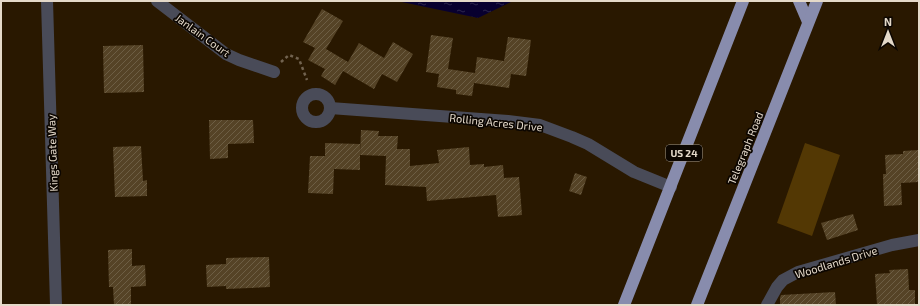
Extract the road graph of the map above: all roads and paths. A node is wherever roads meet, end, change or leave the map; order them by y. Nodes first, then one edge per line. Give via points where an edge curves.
1 (47, 1) edge
2 (157, 1) edge
3 (743, 1) edge
4 (799, 1) edge
5 (816, 1) edge
6 (808, 22) junction
7 (274, 72) joint
8 (307, 80) dead end
9 (330, 108) dead end
10 (671, 187) junction
11 (919, 240) edge
12 (56, 305) edge
13 (624, 305) edge
14 (697, 305) edge
15 (767, 305) edge

1 - 12 street, Kings Gate Way
2 - 7 street, Janlain Court via 226,54
3 - 10 highway, US 24
4 - 6 highway
5 - 6 highway, Telegraph Road
6 - 14 highway, Telegraph Road
7 - 8 path via 284,58 291,55 299,59
9 - 10 street, Rolling Acres Drive via 540,125 588,144 634,172
10 - 13 highway, US 24
11 - 15 street, Woodlands Drive via 892,245 798,272 783,280

